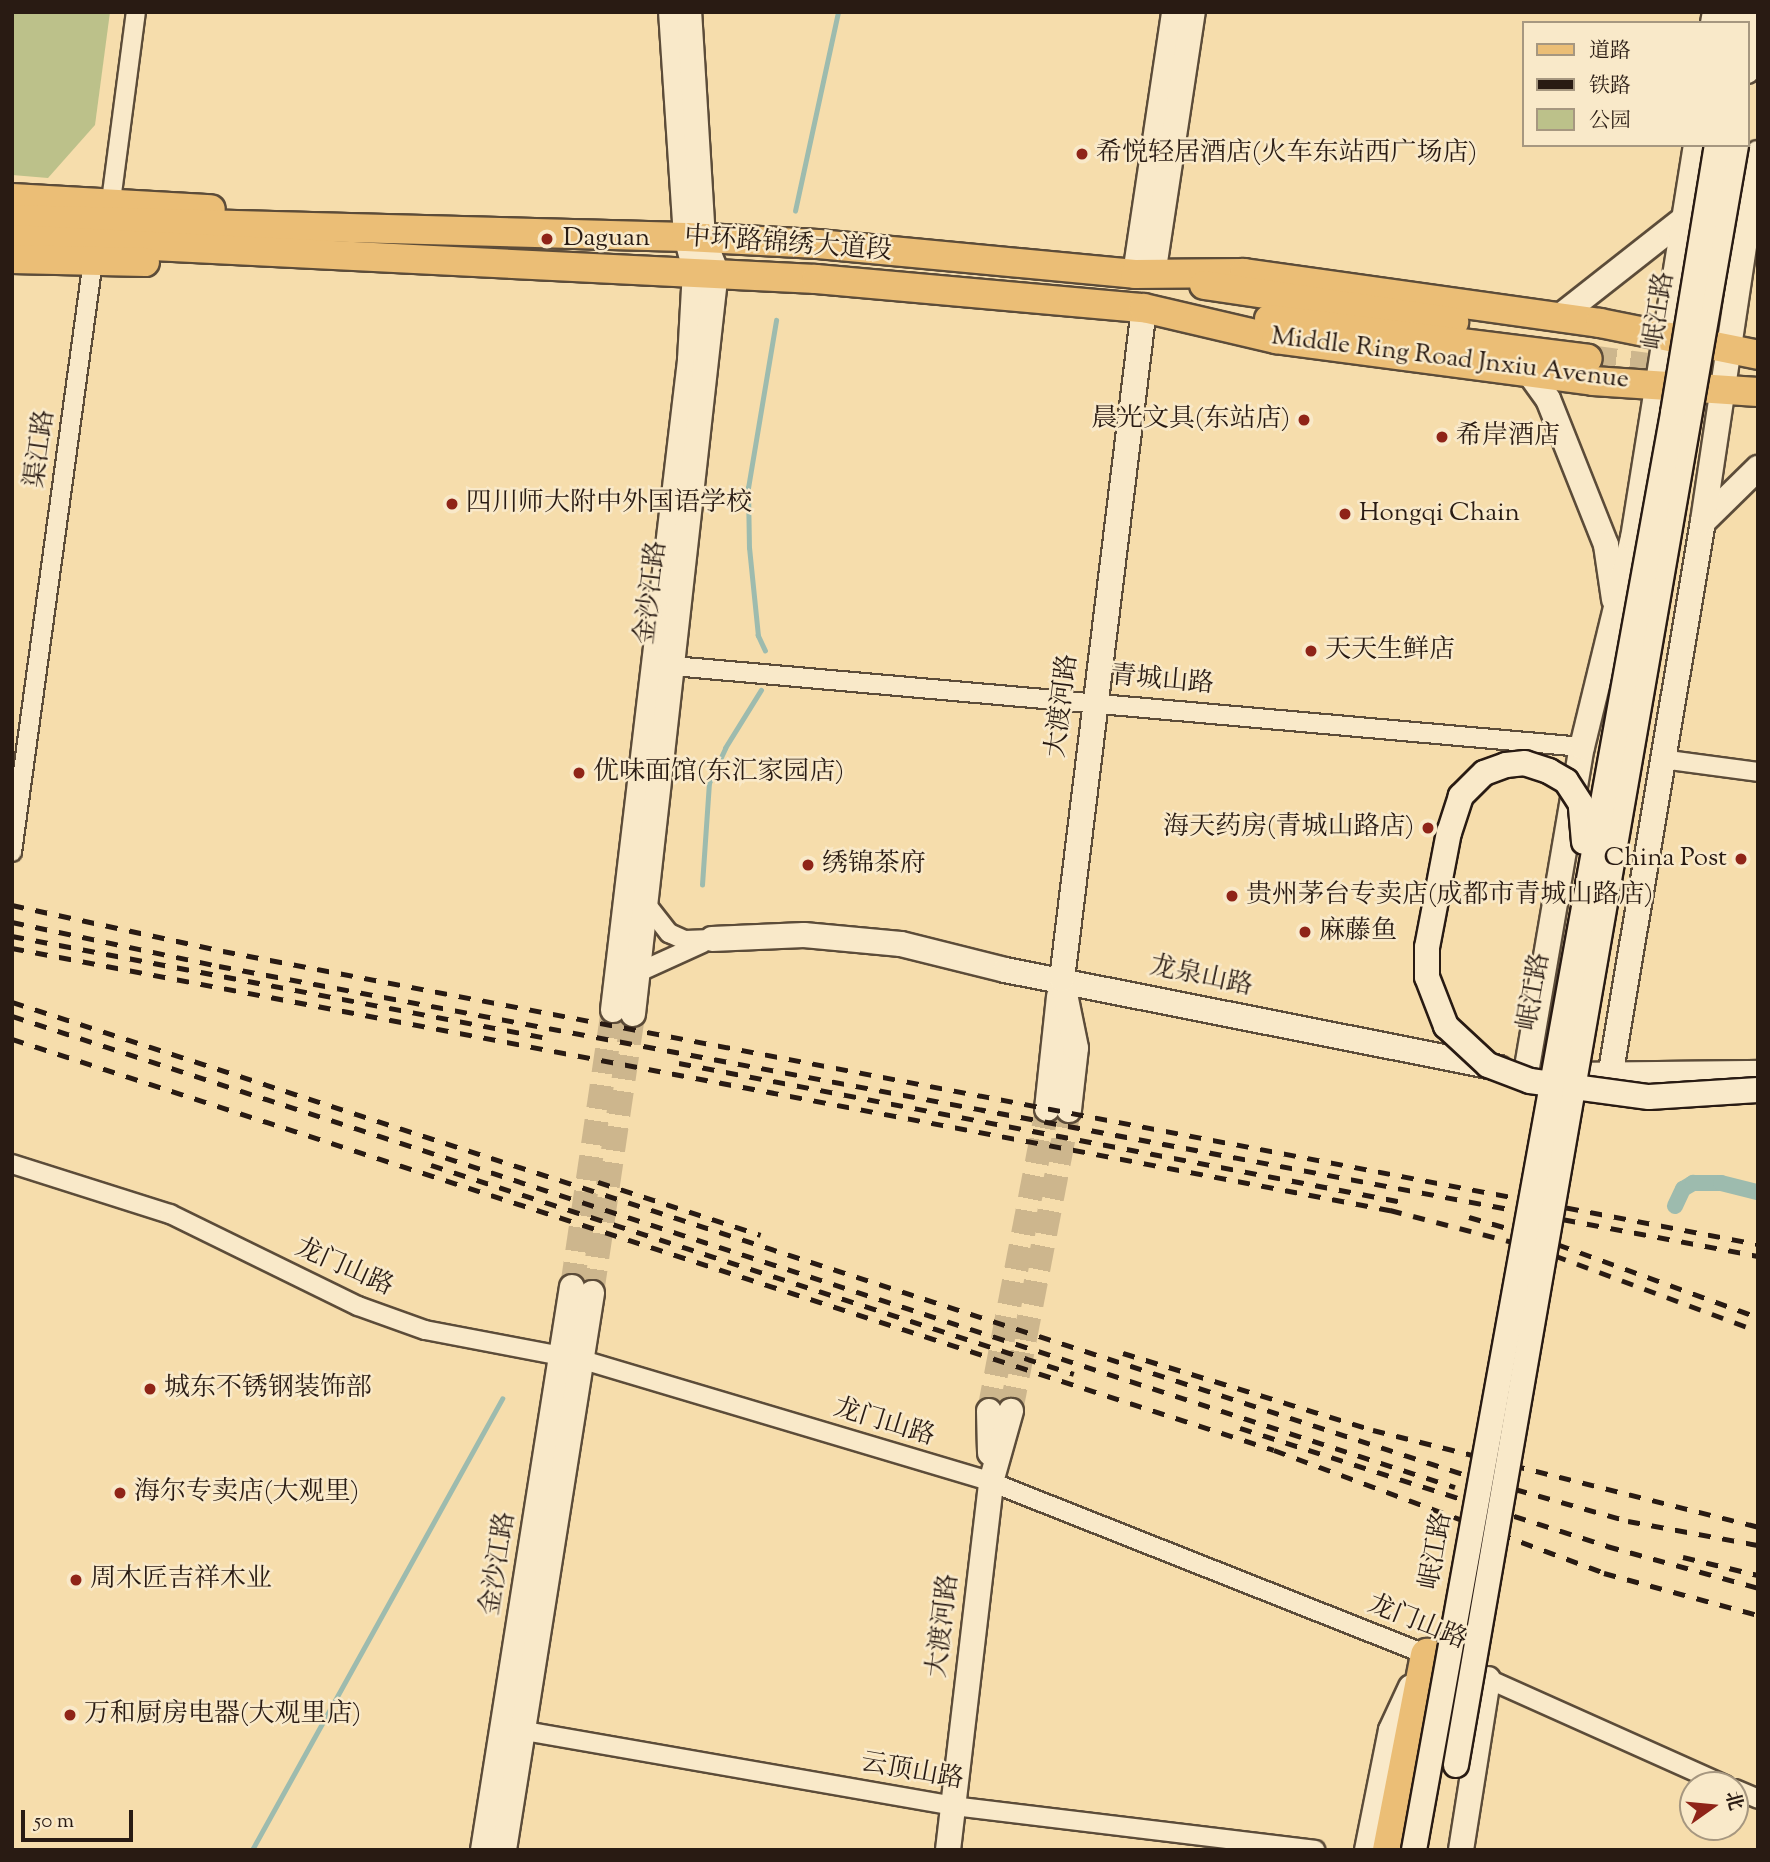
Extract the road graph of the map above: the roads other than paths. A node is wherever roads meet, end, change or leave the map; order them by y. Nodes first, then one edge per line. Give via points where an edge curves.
1 (136, 12) edge
2 (671, 12) edge
3 (689, 12) edge
4 (1174, 12) edge
5 (1192, 12) edge
6 (1756, 12) edge
7 (1749, 58) edge
8 (1696, 147) edge
9 (1717, 147) edge
10 (1736, 147) edge
11 (1758, 153) edge
12 (12, 198) edge
13 (111, 201) junction
14 (1686, 217) junction
15 (12, 219) edge
16 (1747, 219) junction
17 (297, 225) junction
18 (161, 233) junction
19 (695, 238) junction
20 (12, 239) edge
21 (295, 254) junction
22 (12, 259) edge
23 (93, 261) junction
24 (706, 271) junction
25 (1144, 275) junction
26 (1758, 276) edge
27 (1144, 308) junction
28 (1559, 317) junction
29 (1668, 337) junction
30 (1729, 349) junction
31 (1758, 355) edge
32 (1529, 373) junction
33 (1660, 384) junction
34 (1723, 389) junction
35 (1758, 392) edge
36 (1758, 468) edge
37 (1703, 521) junction
38 (1616, 616) junction
39 (663, 665) junction
40 (1093, 700) junction
41 (1582, 747) junction
42 (1662, 759) junction
43 (1758, 772) edge
44 (12, 852) edge
45 (1583, 896) junction
46 (647, 905) junction
47 (712, 939) junction
48 (639, 972) junction
49 (1062, 979) junction
50 (1526, 1073) junction
51 (1758, 1073) edge
52 (1610, 1077) junction
53 (1758, 1090) edge
54 (1058, 1110) tunnel mouth
55 (12, 1164) edge
56 (582, 1290) tunnel mouth
57 (573, 1358) junction
58 (1000, 1411) tunnel mouth
59 (991, 1482) junction
60 (1427, 1655) junction
61 (1489, 1679) junction
62 (513, 1729) junction
63 (1694, 1771) edge
64 (953, 1806) junction
65 (483, 1850) edge
66 (503, 1850) edge
67 (948, 1850) edge
68 (1315, 1850) edge
69 (1367, 1850) edge
70 (1389, 1850) edge
71 (1414, 1850) edge
72 (1450, 1850) edge
73 (1461, 1850) edge

1 - 13 street
2 - 19 main road, 金沙江路
3 - 19 main road, 金沙江路
4 - 25 main road
5 - 25 main road
6 - 7 main road
8 - 14 main road, 岷江路
9 - 45 main road, 岷江路, bridge via 1673,413
10 - 72 main road, 岷江路, bridge via 1456,1765
11 - 16 main road
12 - 13 main road
13 - 17 main road via 186,205
14 - 28 main road
14 - 29 main road, 岷江路
15 - 18 main road
16 - 26 main road
16 - 30 main road
17 - 18 main road
17 - 19 main road, 中环路锦绣大道段
18 - 20 main road
18 - 21 main road
19 - 24 main road, 金沙江路
19 - 25 main road, 中环路锦绣大道段 via 818,244
21 - 23 main road via 184,262
21 - 24 main road, 中环路锦绣大道段
22 - 23 main road
23 - 44 street, 渠江路
24 - 27 main road, 中环路锦绣大道段
24 - 39 main road, 金沙江路 via 690,360
25 - 27 main road via 1589,350
25 - 28 main road, Middle Ring Road Jnxiu Avenue via 1244,273
27 - 32 main road, Middle Ring Road Jnxiu Avenue via 1276,339
27 - 40 main road, 大渡河路
28 - 29 main road, Middle Ring Road Jnxiu Avenue
29 - 30 main road, Middle Ring Road Jnxiu Avenue
29 - 33 main road, 岷江路
30 - 31 main road, Middle Ring Road Jnxiu Avenue
30 - 34 main road
32 - 33 main road, Middle Ring Road Jnxiu Avenue
32 - 38 main road via 1548,400 1606,545
33 - 34 main road, Middle Ring Road Jnxiu Avenue
33 - 38 main road, 岷江路
34 - 35 main road, Middle Ring Road Jnxiu Avenue
34 - 37 main road
36 - 37 main road
37 - 42 main road
38 - 41 main road, 岷江路
39 - 40 street, 青城山路
39 - 46 main road, 金沙江路
39 - 48 main road, 金沙江路 via 623,1012
40 - 41 street, 青城山路
40 - 49 main road, 大渡河路
41 - 50 main road, 岷江路
42 - 43 street
42 - 52 main road
45 - 53 main road, bridge via 1585,822 1581,804 1566,780 1525,763 1484,773 1461,796 1449,832 1427,947 1427,977 1446,1026 1466,1049 1488,1065 1531,1081 1610,1093 1687,1097
45 - 71 main road, 岷江路, bridge
46 - 47 street, 龙泉山路 via 669,933 685,940
46 - 48 main road, 金沙江路
47 - 48 street
47 - 49 main road, 龙泉山路 via 804,935 901,944
49 - 50 main road, 龙泉山路
49 - 54 main road, 大渡河路 via 1076,1048
50 - 52 main road, 龙泉山路
51 - 52 main road, 龙泉山路
55 - 57 street, 龙门山路 via 170,1214 358,1306 414,1326
56 - 57 main road, 金沙江路
57 - 59 street, 龙门山路
57 - 62 main road, 金沙江路
58 - 59 main road, 大渡河路
59 - 60 street, 龙门山路
59 - 64 main road, 大渡河路
60 - 61 street, 龙门山路
60 - 69 main road via 1391,1730
60 - 70 highway
61 - 63 street, 龙门山路
61 - 73 main road
62 - 64 street, 云顶山路
62 - 65 main road, 金沙江路
62 - 66 main road, 金沙江路
64 - 67 main road, 大渡河路
64 - 68 street, 云顶山路

